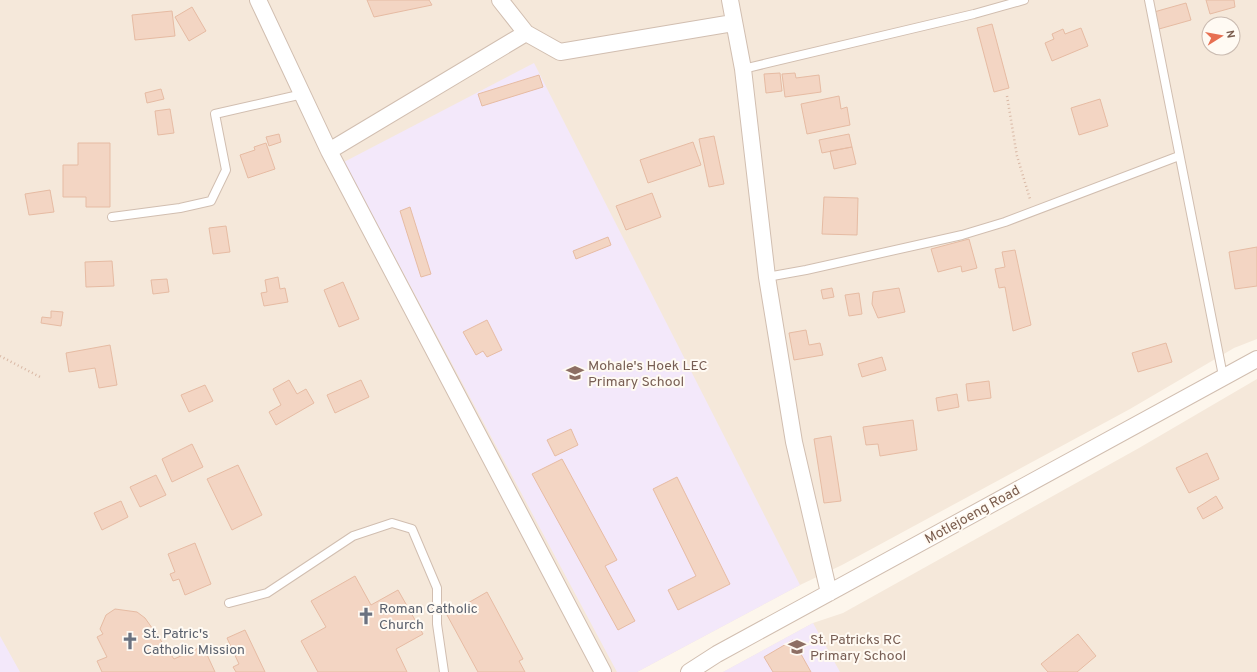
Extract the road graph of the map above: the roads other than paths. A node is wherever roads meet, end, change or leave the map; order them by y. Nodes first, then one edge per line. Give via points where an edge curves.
1 (258, 0) edge
2 (500, 0) edge
3 (730, 0) edge
4 (1024, 0) edge
5 (1149, 0) edge
6 (733, 23) junction
7 (526, 33) junction
8 (743, 69) junction
9 (303, 94) junction
10 (329, 151) junction
11 (1179, 156) junction
12 (112, 217) dead end
13 (767, 277) junction
14 (1257, 359) edge
15 (1223, 376) junction
16 (829, 593) junction
17 (229, 603) dead end
18 (444, 672) edge
19 (603, 672) edge
20 (689, 672) edge

1 - 9 street
2 - 7 street
3 - 6 street
4 - 8 lane
5 - 11 lane
6 - 7 street via 560,52
6 - 8 street
7 - 10 street
8 - 13 street
9 - 10 street
9 - 12 lane via 215,114 226,170 211,201
10 - 19 street
11 - 13 lane via 1005,222 962,235
11 - 15 lane
13 - 16 street via 794,442
14 - 15 street, Motlejoeng Road
15 - 16 street, Motlejoeng Road
16 - 20 street, Motlejoeng Road
17 - 18 lane via 268,593 354,536 392,523 412,529 437,588 437,624

